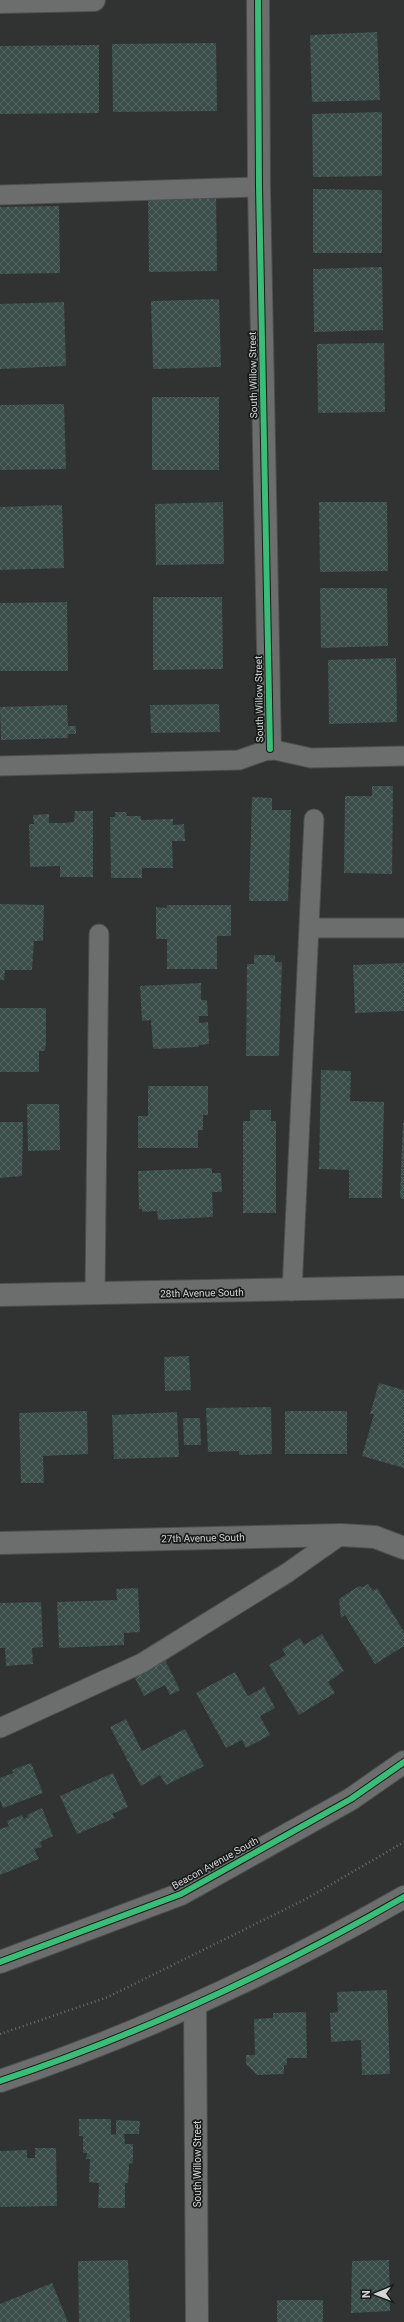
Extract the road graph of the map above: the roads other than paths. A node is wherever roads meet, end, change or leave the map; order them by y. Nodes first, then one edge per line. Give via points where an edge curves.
1 (94, 0) edge
2 (258, 0) edge
3 (0, 2) edge
4 (259, 187) junction
5 (0, 195) edge
6 (270, 749) junction
7 (404, 756) edge
8 (0, 766) edge
9 (314, 819) dead end
10 (310, 928) junction
11 (404, 928) edge
12 (99, 934) dead end
13 (404, 1288) edge
14 (292, 1291) junction
15 (95, 1294) junction
16 (0, 1295) edge
17 (341, 1535) junction
18 (0, 1543) edge
19 (404, 1548) edge
20 (0, 1728) edge
21 (404, 1762) edge
22 (404, 1897) edge
23 (0, 1962) edge
24 (195, 2006) junction
25 (0, 2081) edge
26 (197, 2322) edge

1 - 3 street
2 - 4 street, South Willow Street
4 - 5 lane
4 - 6 street, South Willow Street
6 - 7 lane via 311,758
6 - 8 lane via 240,760
9 - 10 lane
10 - 11 lane
10 - 14 lane
12 - 15 lane
13 - 14 street, 28th Avenue South
14 - 15 street, 28th Avenue South
15 - 16 street, 28th Avenue South
17 - 18 street, 27th Avenue South
17 - 19 street, 27th Avenue South via 375,1537
17 - 20 lane via 287,1573 142,1663
21 - 23 street, Beacon Avenue South via 351,1799 181,1894
22 - 24 street via 349,1929
24 - 25 street via 55,2063
24 - 26 street, South Willow Street

